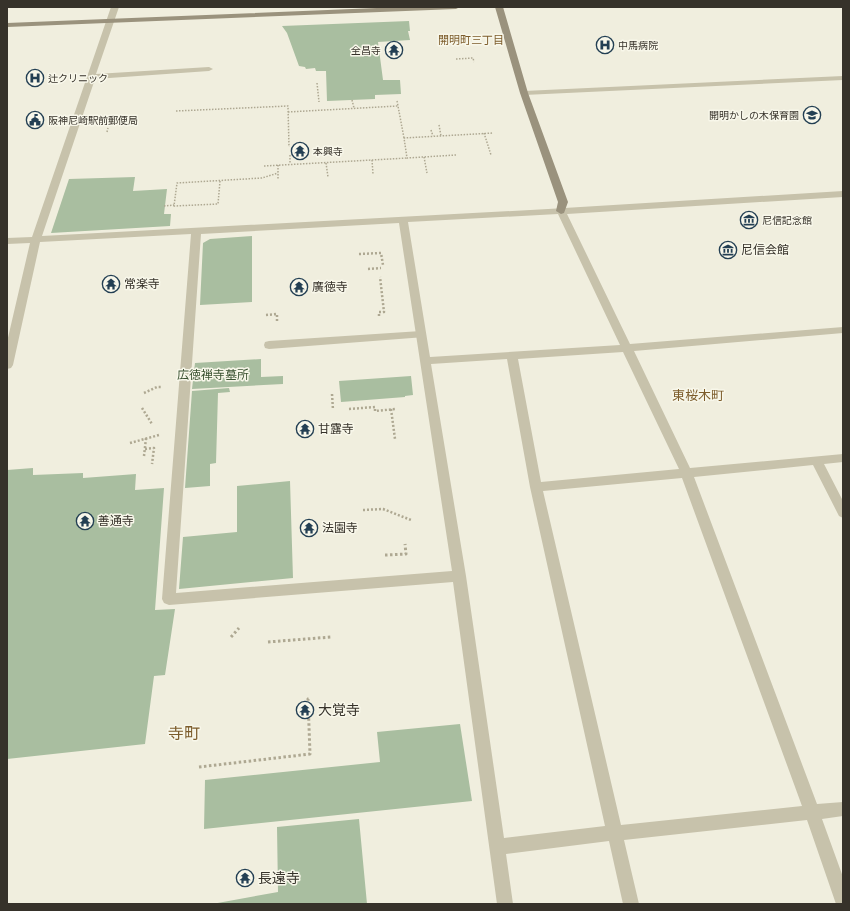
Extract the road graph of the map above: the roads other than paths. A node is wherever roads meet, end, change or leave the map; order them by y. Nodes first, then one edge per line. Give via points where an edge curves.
1 (115, 7) edge
2 (456, 7) edge
3 (499, 7) edge
4 (110, 21) junction
5 (7, 25) edge
6 (209, 69) dead end
7 (91, 77) junction
8 (843, 78) edge
9 (524, 93) junction
10 (843, 194) edge
11 (561, 212) junction
12 (403, 220) junction
13 (196, 231) junction
14 (36, 240) junction
15 (7, 241) edge
16 (843, 330) edge
17 (421, 335) junction
18 (269, 345) dead end
19 (626, 348) junction
20 (512, 356) junction
21 (425, 362) junction
22 (7, 365) edge
23 (843, 458) edge
24 (816, 460) junction
25 (687, 474) junction
26 (536, 487) junction
27 (843, 513) edge
28 (459, 576) junction
29 (843, 809) edge
30 (812, 812) junction
31 (614, 833) junction
32 (497, 847) junction
33 (843, 901) edge
34 (505, 904) edge
35 (631, 904) edge

1 - 4 street
2 - 4 street
3 - 9 street
4 - 5 street
4 - 7 street
6 - 7 street
7 - 14 street
8 - 9 street
9 - 11 street via 563,202
10 - 11 street
11 - 12 street
11 - 19 street
12 - 13 street
12 - 17 street
13 - 14 street
13 - 28 street via 168,599
14 - 15 street
14 - 22 street
16 - 19 street
17 - 18 street
17 - 21 street
19 - 20 street
19 - 25 street
20 - 21 street
20 - 26 street
21 - 28 street
23 - 24 street
24 - 25 street
24 - 27 street
25 - 26 street
25 - 30 street
26 - 31 street
28 - 32 street
29 - 30 street
30 - 31 street
30 - 33 street
31 - 32 street
31 - 35 street
32 - 34 street

